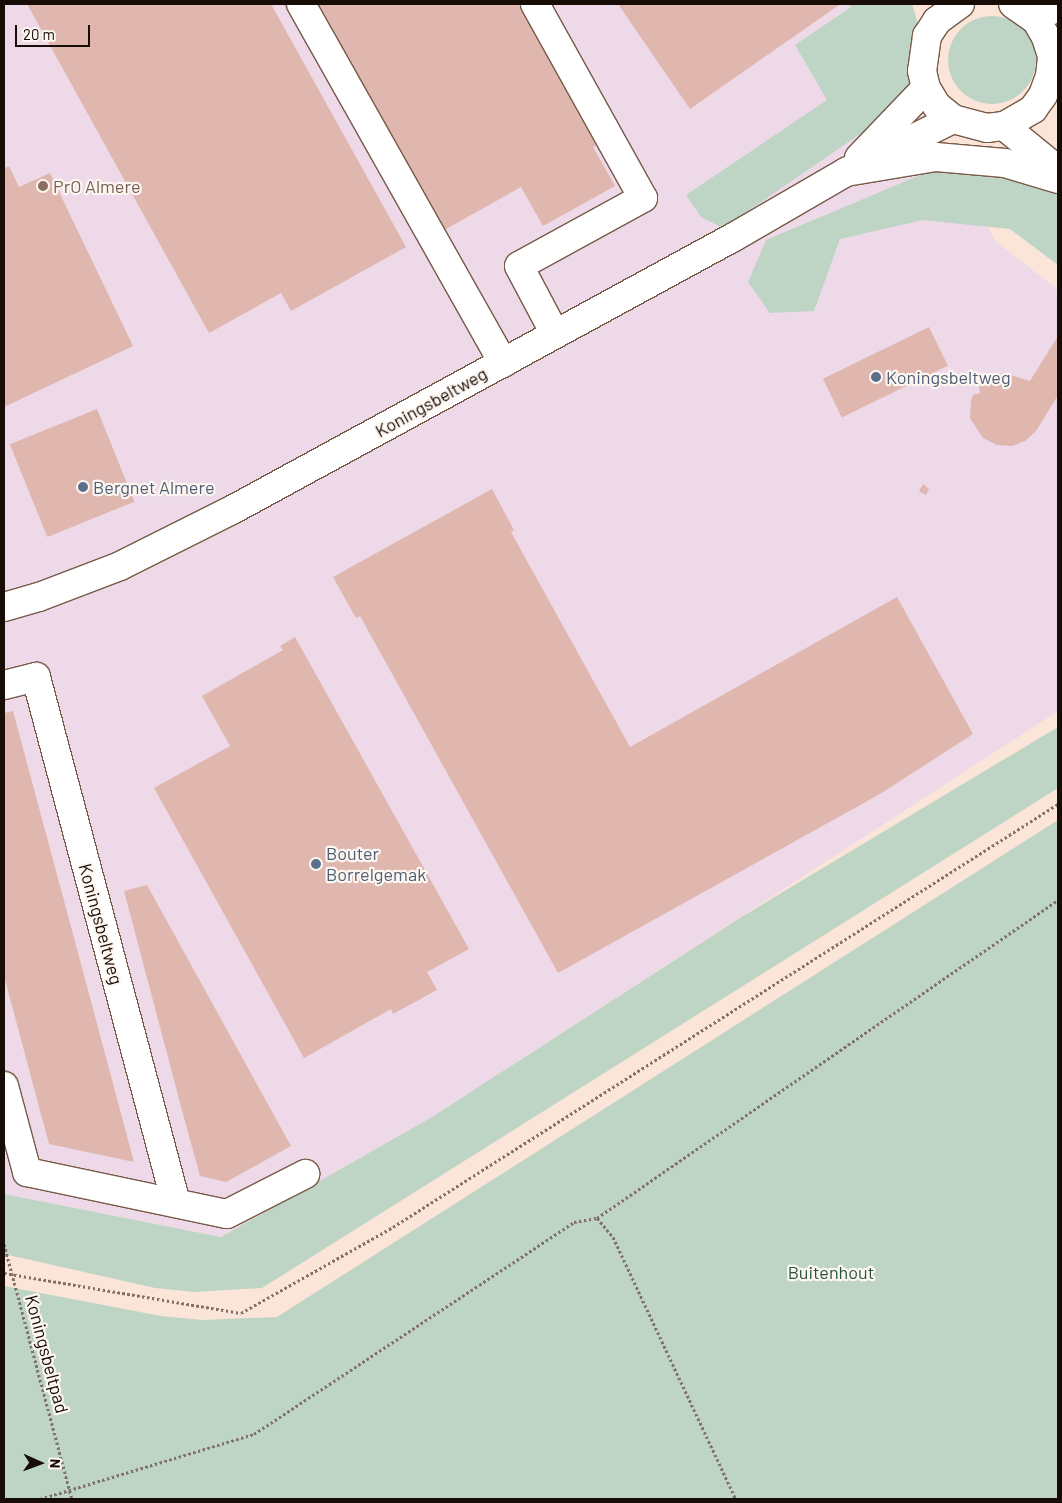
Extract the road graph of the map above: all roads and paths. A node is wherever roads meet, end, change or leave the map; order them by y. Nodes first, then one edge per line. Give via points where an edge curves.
1 (301, 4) edge
2 (535, 4) edge
3 (960, 4) edge
4 (1013, 4) edge
5 (1058, 5) edge
6 (931, 12) edge
7 (1036, 20) junction
8 (926, 88) junction
9 (1051, 102) edge
10 (953, 119) junction
11 (1004, 126) junction
12 (1058, 170) edge
13 (846, 172) junction
14 (1058, 179) edge
15 (556, 334) junction
16 (503, 363) junction
17 (4, 607) edge
18 (4, 685) edge
19 (1058, 804) edge
20 (1058, 900) edge
21 (4, 1086) edge
22 (305, 1174) dead end
23 (176, 1203) junction
24 (597, 1218) junction
25 (4, 1244) edge
26 (4, 1274) edge
27 (12, 1275) junction
28 (69, 1490) junction
29 (40, 1499) edge
30 (72, 1499) edge
31 (736, 1499) edge

1 - 16 street
2 - 15 street via 643,198 518,266
3 - 6 street
4 - 7 street
5 - 7 street
6 - 8 street via 922,53
7 - 9 street via 1052,56
8 - 10 street via 937,106
8 - 13 street, Koningsbeltweg
9 - 11 street
10 - 11 street via 987,128
10 - 13 street, Koningsbeltweg
11 - 12 street
13 - 14 street via 936,157 1005,163
13 - 15 street, Koningsbeltweg
15 - 16 street, Koningsbeltweg
16 - 17 street, Koningsbeltweg via 232,510 120,566
18 - 23 street, Koningsbeltweg via 36,677
19 - 27 path via 393,1227 241,1313
20 - 24 path
21 - 23 street via 27,1172
22 - 23 street via 227,1214
24 - 28 path via 574,1222 254,1434
24 - 31 path via 613,1237
25 - 27 path, Koningsbeltpad
26 - 27 path
27 - 28 path, Koningsbeltpad
28 - 29 path
28 - 30 path, Koningsbeltpad

